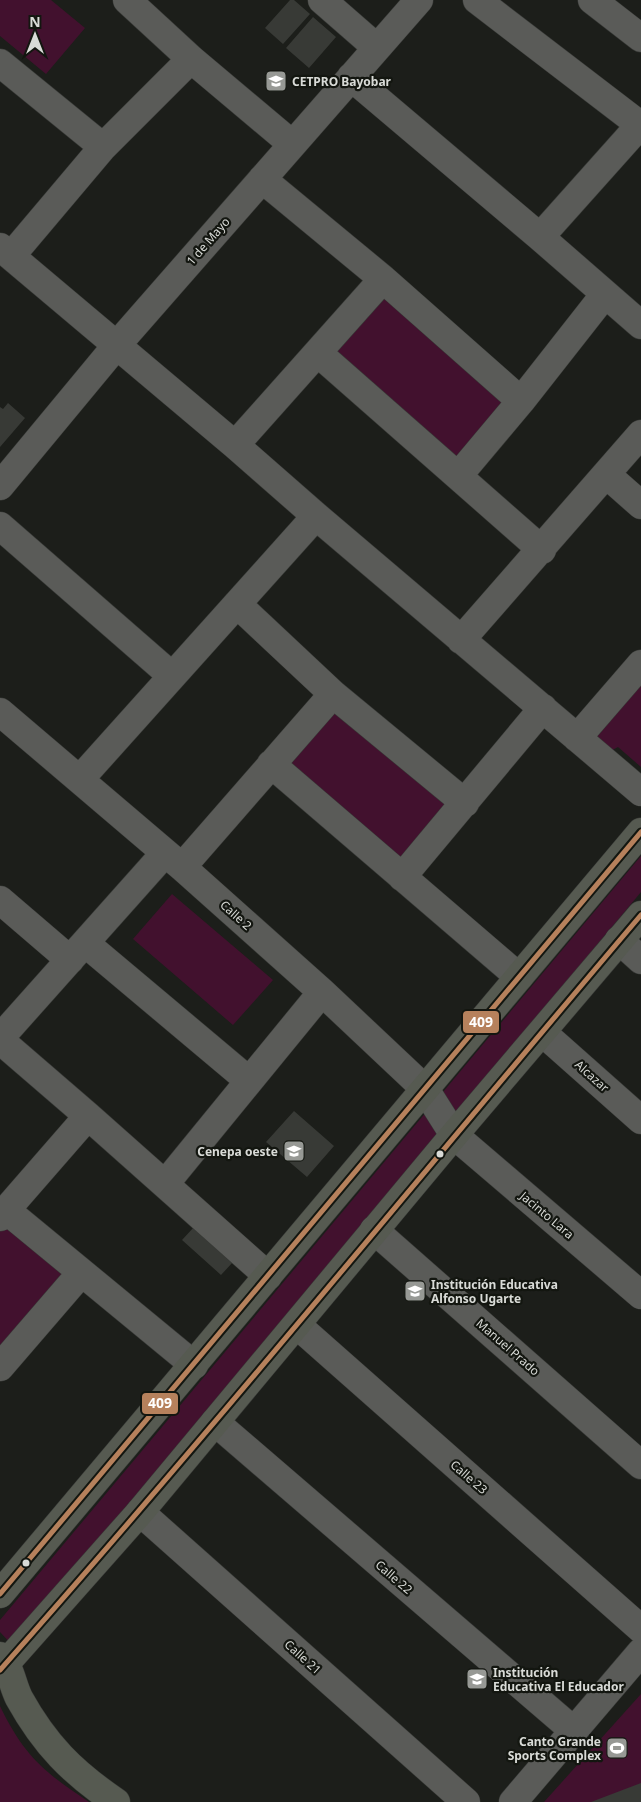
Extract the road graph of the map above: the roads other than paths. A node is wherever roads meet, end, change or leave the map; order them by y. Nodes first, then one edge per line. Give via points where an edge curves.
1 (126, 0) edge
2 (322, 0) edge
3 (419, 0) edge
4 (477, 0) edge
5 (592, 0) edge
6 (641, 38) edge
7 (377, 48) junction
8 (191, 59) junction
9 (0, 63) edge
10 (351, 77) junction
11 (292, 144) junction
12 (103, 147) junction
13 (262, 179) junction
14 (540, 237) junction
15 (5, 251) edge
16 (383, 279) junction
17 (605, 294) junction
18 (640, 321) edge
19 (116, 346) junction
20 (318, 353) junction
21 (521, 401) junction
22 (641, 434) edge
23 (235, 445) junction
24 (607, 475) junction
25 (458, 476) junction
26 (0, 486) edge
27 (641, 505) edge
28 (316, 516) junction
29 (0, 526) edge
30 (542, 550) junction
31 (237, 604) junction
32 (462, 640) junction
33 (641, 664) edge
34 (172, 676) junction
35 (333, 694) junction
36 (543, 708) junction
37 (0, 712) edge
38 (577, 738) junction
39 (271, 764) junction
40 (80, 779) junction
41 (641, 792) edge
42 (465, 803) junction
43 (641, 832) edge
44 (174, 860) junction
45 (402, 878) junction
46 (0, 900) edge
47 (641, 915) edge
48 (619, 940) junction
49 (77, 952) junction
50 (641, 960) edge
51 (519, 978) junction
52 (322, 992) junction
53 (543, 1032) junction
54 (0, 1039) edge
55 (248, 1080) junction
56 (425, 1089) junction
57 (88, 1116) junction
58 (641, 1120) edge
59 (454, 1135) junction
60 (165, 1184) junction
61 (3, 1214) edge
62 (374, 1230) junction
63 (81, 1273) junction
64 (268, 1276) junction
65 (641, 1295) edge
66 (297, 1325) junction
67 (194, 1365) junction
68 (0, 1367) edge
69 (214, 1422) junction
70 (641, 1465) edge
71 (140, 1512) junction
72 (0, 1594) edge
73 (641, 1629) edge
74 (641, 1652) edge
75 (2, 1663) edge
76 (574, 1731) junction
77 (116, 1802) edge
78 (466, 1802) edge
79 (513, 1802) edge

1 - 8 street
2 - 7 street
3 - 7 street, 1 de Mayo
4 - 14 street via 640,125
5 - 6 street
7 - 10 street, 1 de Mayo
8 - 11 street
8 - 12 street
9 - 12 street
10 - 11 street, 1 de Mayo
10 - 14 street
11 - 13 street, 1 de Mayo
12 - 15 street
13 - 16 street
13 - 19 street, 1 de Mayo
14 - 17 street
15 - 19 street
16 - 20 street
16 - 21 street
17 - 18 street
17 - 21 street
19 - 23 street
19 - 26 street, 1 de Mayo
20 - 23 street
20 - 25 street
21 - 25 street
22 - 24 street
23 - 28 street
24 - 27 street
24 - 30 street
25 - 30 street
28 - 31 street
28 - 32 street
29 - 34 street
30 - 32 street
31 - 34 street
31 - 35 street
32 - 36 street
33 - 38 street
34 - 40 street
35 - 39 street
35 - 42 street
36 - 38 street
36 - 42 street
37 - 40 street, Calle 2
38 - 41 street
39 - 44 street
39 - 45 street
40 - 44 street, Calle 2
42 - 45 street
43 - 51 main road
44 - 49 street
44 - 52 street, Calle 2
45 - 51 street
46 - 49 street
47 - 48 main road
48 - 50 street
48 - 53 main road
49 - 54 street
49 - 55 street
51 - 56 main road
52 - 55 street
52 - 56 street, Calle 2
53 - 58 street, Alcazar
53 - 59 main road
54 - 57 street
55 - 60 street
56 - 59 street, Calle 2
56 - 64 main road
57 - 60 street
57 - 61 street
59 - 62 main road
59 - 65 street, Jacinto Lara
60 - 64 street
61 - 63 street
62 - 66 main road
62 - 70 street, Manuel Prado
63 - 67 street
63 - 68 street
64 - 67 main road
66 - 69 main road
66 - 73 street, Calle 23
67 - 72 main road
69 - 71 main road
69 - 76 street, Calle 22
71 - 75 main road
71 - 78 street, Calle 21
74 - 76 street
75 - 77 main road via 40,1734 61,1759
76 - 79 street

